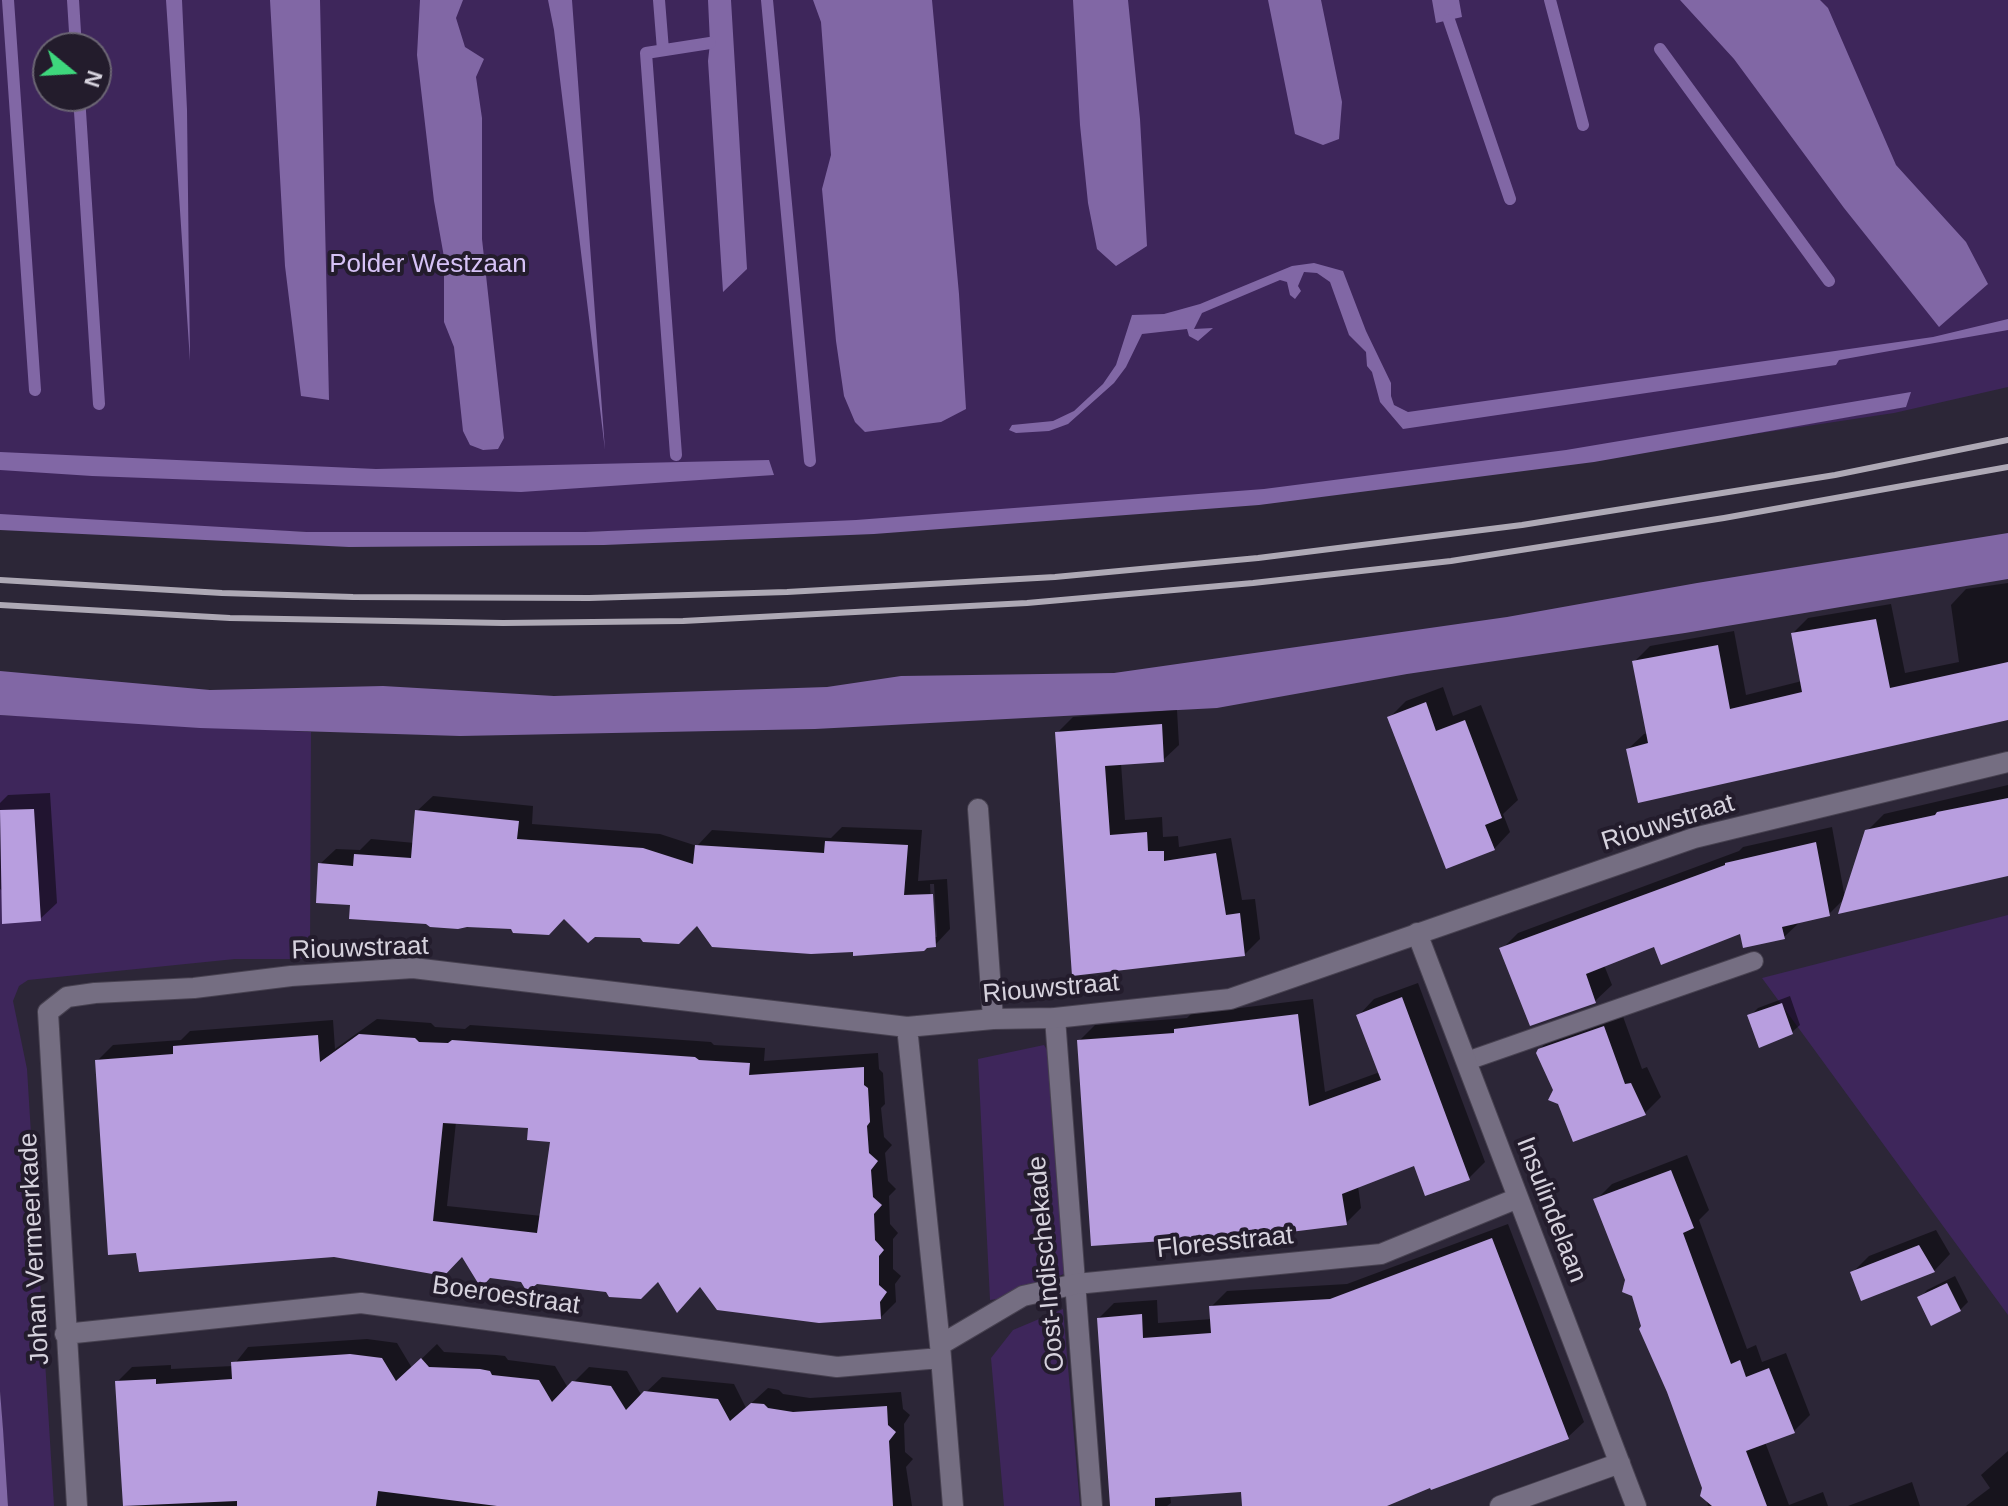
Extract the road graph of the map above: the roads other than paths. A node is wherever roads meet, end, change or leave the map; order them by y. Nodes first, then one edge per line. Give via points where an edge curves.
1 (2008, 762) edge
2 (978, 809) dead end
3 (1417, 933) junction
4 (1754, 961) dead end
5 (67, 997) joint
6 (1055, 1018) junction
7 (993, 1019) junction
8 (907, 1027) junction
9 (1467, 1061) junction
10 (1518, 1198) junction
11 (1076, 1284) junction
12 (65, 1334) junction
13 (940, 1352) junction
14 (1620, 1463) junction
15 (77, 1506) edge
16 (953, 1506) edge
17 (1092, 1506) edge
18 (1500, 1506) edge
19 (1636, 1506) edge

1 - 3 street, Riouwstraat via 1694,838
2 - 7 street
3 - 6 street, Riouwstraat via 1230,999
3 - 9 street, Insulindelaan
4 - 9 lane
5 - 8 street, Riouwstraat via 413,968
5 - 12 street, Johan Vermeerkade via 48,1012
6 - 7 street, Riouwstraat
6 - 11 street, Oost-Indischekade
7 - 8 street, Riouwstraat
8 - 13 street
9 - 10 street, Insulindelaan
10 - 11 street, Floresstraat via 1381,1254
10 - 14 street, Insulindelaan
11 - 13 street, Floresstraat via 1023,1296
11 - 17 street, Oost-Indischekade
12 - 13 street, Boeroestraat via 361,1303 837,1367
12 - 15 street, Johan Vermeerkade
13 - 16 street
14 - 18 street
14 - 19 street, Insulindelaan

